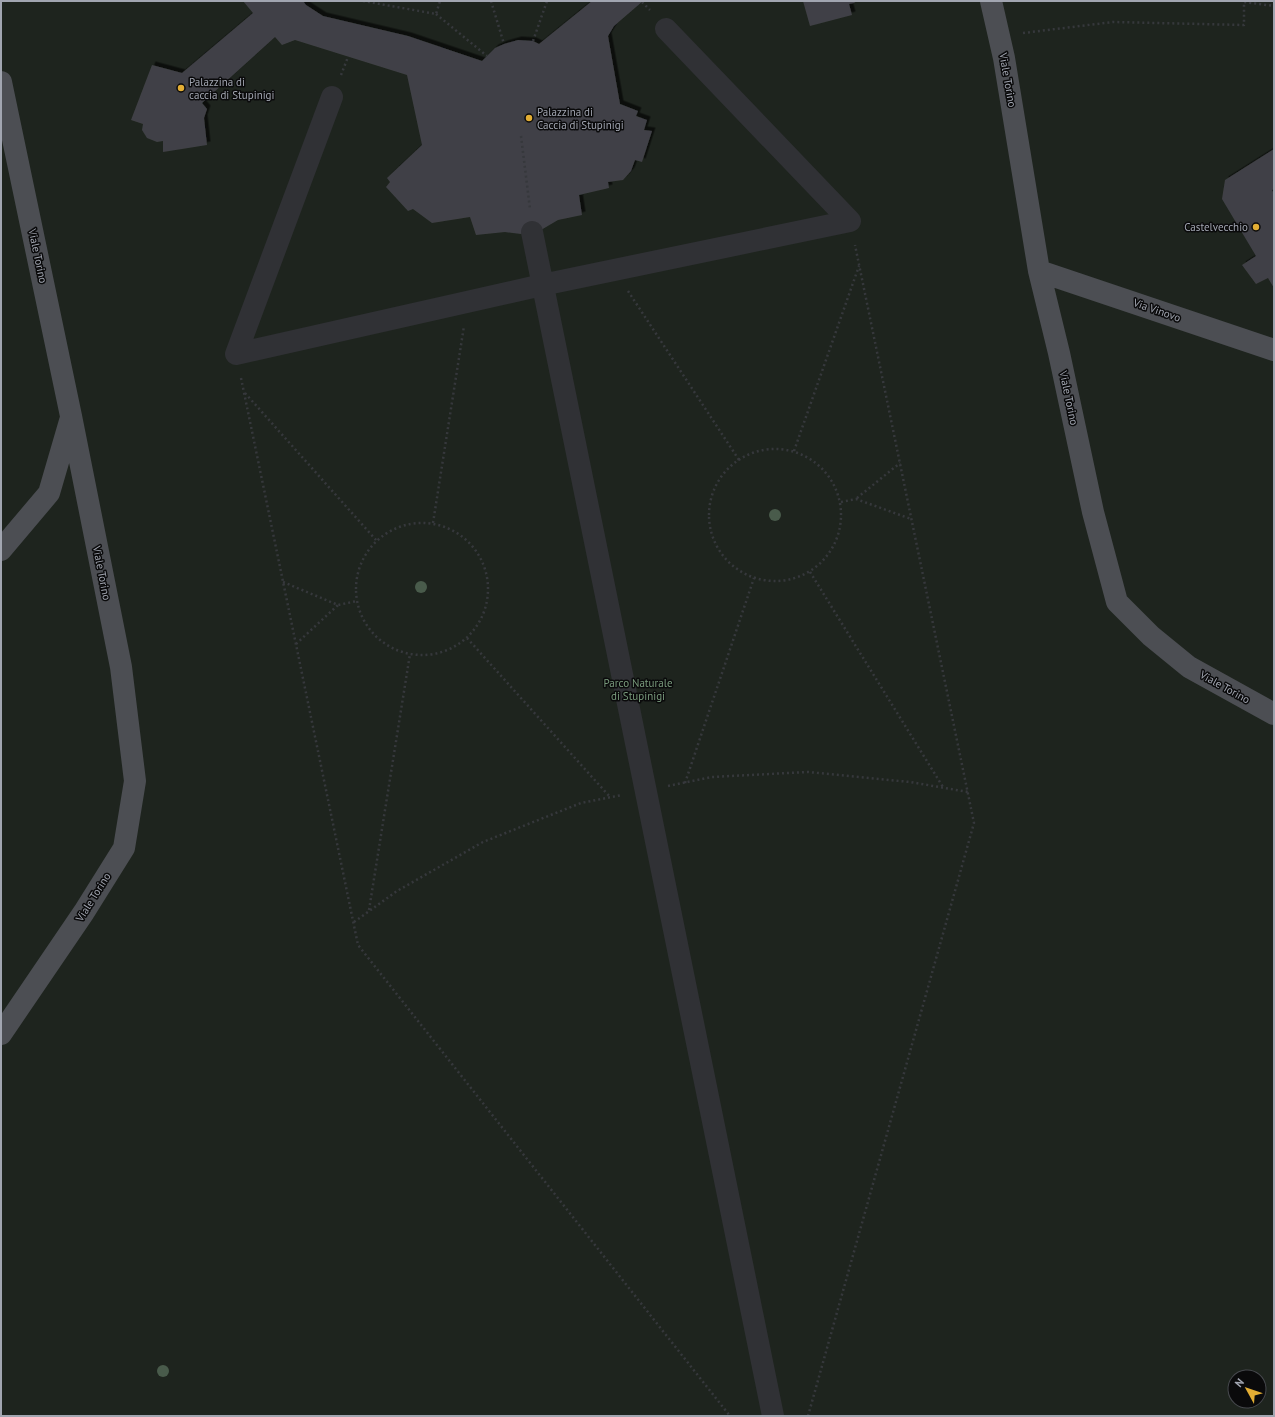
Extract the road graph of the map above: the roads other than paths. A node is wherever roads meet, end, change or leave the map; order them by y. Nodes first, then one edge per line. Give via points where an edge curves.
1 (991, 1) edge
2 (666, 29) dead end
3 (1, 82) edge
4 (332, 97) dead end
5 (532, 232) road end
6 (1039, 270) junction
7 (542, 285) junction
8 (1274, 350) edge
9 (71, 416) junction
10 (1, 550) edge
11 (1274, 714) edge
12 (1, 1034) edge
13 (773, 1416) edge

1 - 6 main road, Viale Torino via 1004,58
2 - 7 street via 850,221
3 - 9 main road, Viale Torino
4 - 7 street via 236,354
5 - 7 street
6 - 8 main road, Via Vinovo
6 - 11 main road, Viale Torino via 1093,512 1117,602 1151,636 1189,667
7 - 13 street
9 - 10 main road via 49,493
9 - 12 main road, Viale Torino via 121,667 135,781 124,848

